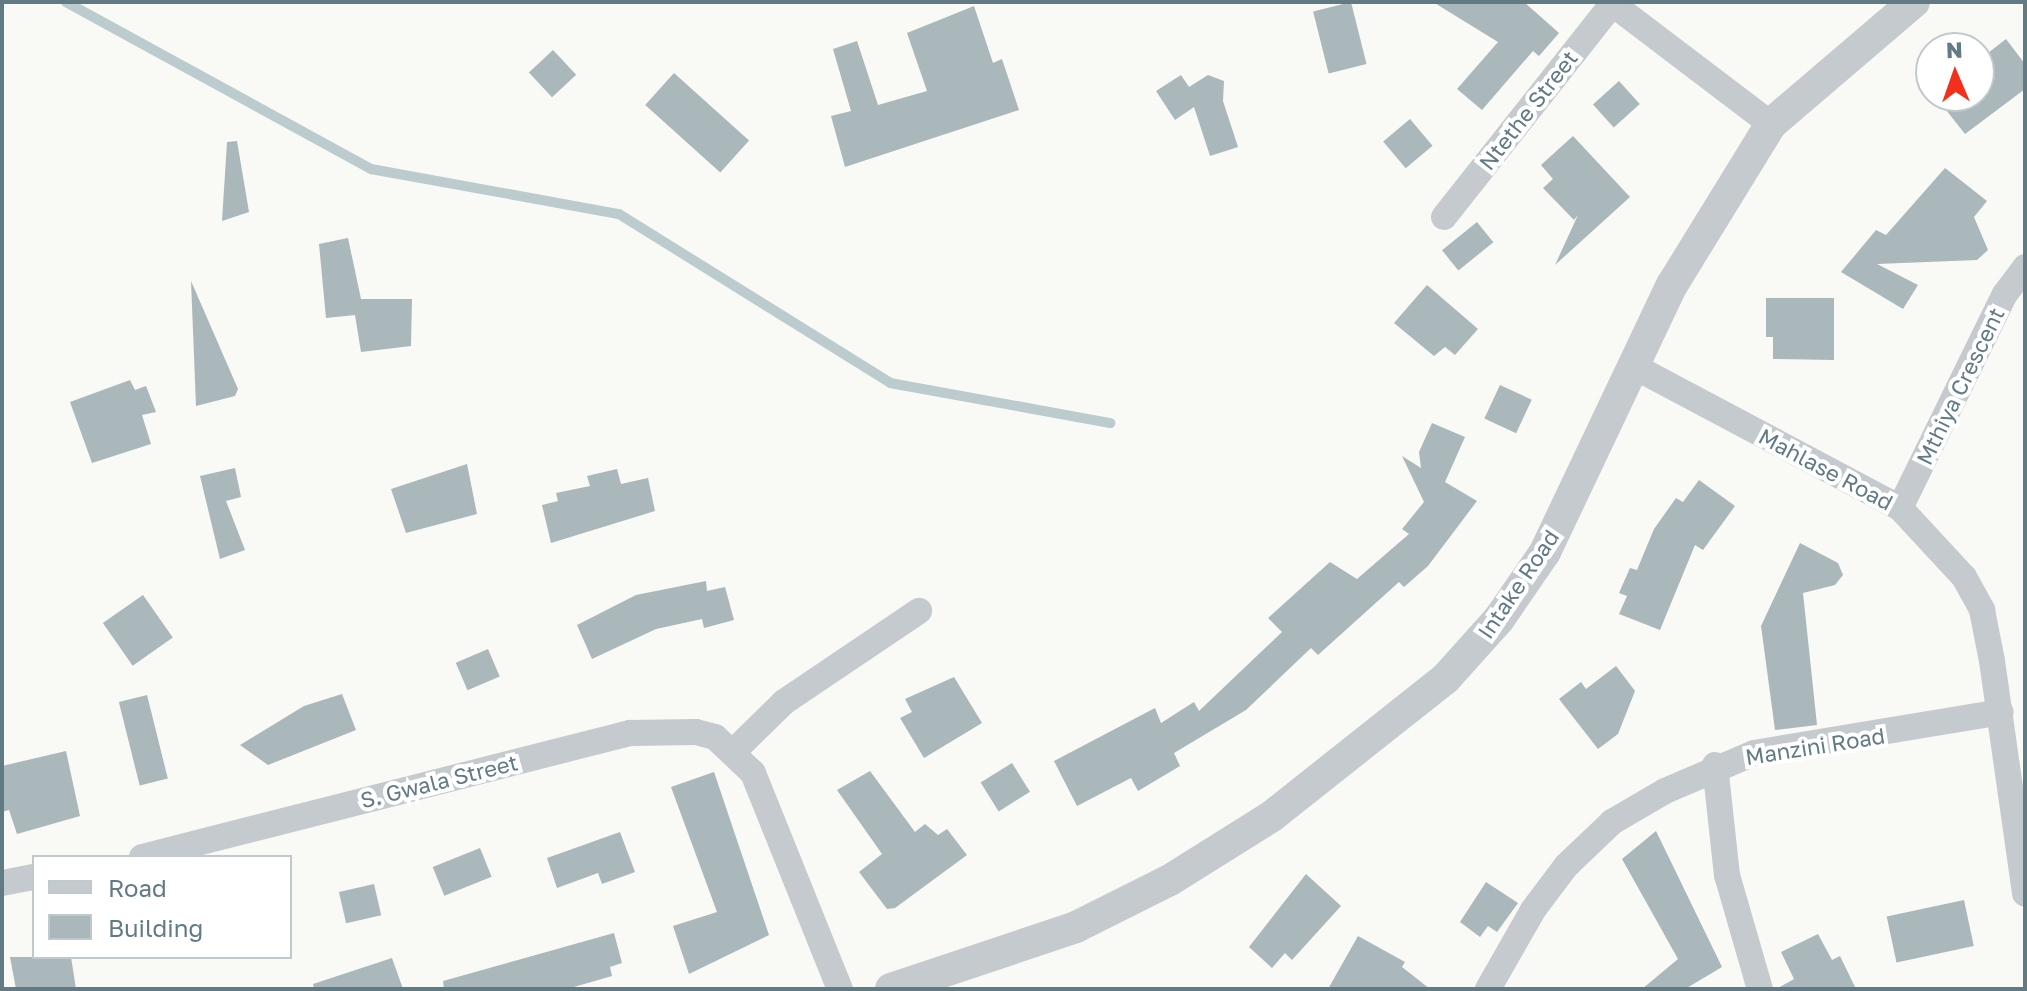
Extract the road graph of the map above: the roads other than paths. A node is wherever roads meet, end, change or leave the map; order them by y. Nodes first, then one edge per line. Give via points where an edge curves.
1 (1914, 2) edge
2 (1611, 3) edge
3 (1771, 124) junction
4 (1444, 217) dead end
5 (2025, 267) edge
6 (1637, 368) junction
7 (1900, 508) junction
8 (919, 611) dead end
9 (2001, 712) junction
10 (734, 751) junction
11 (1715, 765) junction
12 (150, 855) edge
13 (32, 877) edge
14 (2, 883) edge
15 (2025, 894) edge
16 (840, 989) edge
17 (891, 989) edge
18 (1488, 989) edge
19 (1760, 989) edge

1 - 3 street, Intake Road
2 - 3 street
2 - 4 street, Ntethe Street
3 - 6 street, Intake Road via 1672,285
5 - 7 street, Mthiya Crescent via 2005,294
6 - 7 street, Mahlase Road
6 - 17 street, Intake Road via 1545,552 1499,619 1446,678 1368,745 1170,880 1076,927
7 - 9 street, Mahlase Road via 1943,548 1982,610
8 - 10 street via 784,702
9 - 11 street, Manzini Road
9 - 15 street, Mahlase Road
10 - 12 street, S. Gwala Street via 696,732 630,733
10 - 16 street via 774,814
11 - 18 street, Manzini Road via 1612,822 1566,866
11 - 19 street via 1727,875
13 - 14 street

